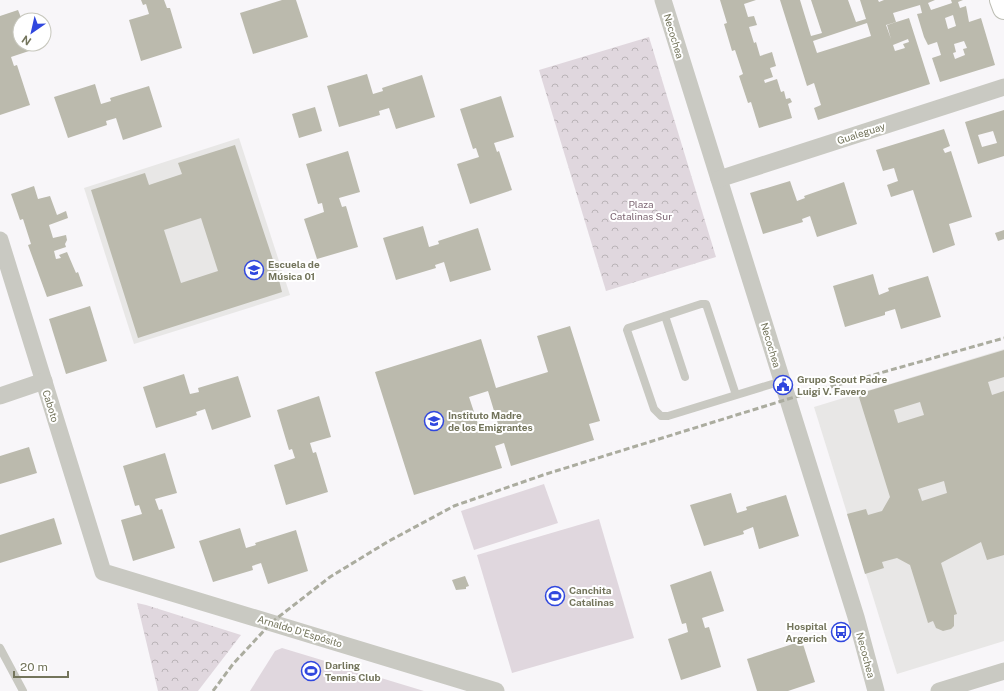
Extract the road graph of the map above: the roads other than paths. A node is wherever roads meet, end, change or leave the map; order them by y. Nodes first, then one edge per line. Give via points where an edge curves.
1 (663, 0) edge
2 (1001, 0) edge
3 (1004, 8) edge
4 (1004, 87) edge
5 (719, 179) junction
6 (0, 240) edge
7 (665, 316) junction
8 (685, 377) dead end
9 (44, 381) junction
10 (782, 381) junction
11 (736, 395) junction
12 (0, 396) edge
13 (103, 572) joint
14 (0, 648) edge
15 (1004, 670) edge
16 (23, 691) edge
17 (496, 691) edge
18 (876, 691) edge
19 (939, 691) edge

1 - 5 street, Necochea
2 - 3 main road
4 - 5 street, Gualeguay
5 - 10 street, Necochea
6 - 9 street, Caboto
7 - 8 lane
7 - 11 lane via 706,304
7 - 11 lane via 627,330 654,409 661,416 668,416
9 - 12 street
9 - 13 street, Caboto
10 - 11 lane
10 - 18 street, Necochea via 857,621
13 - 17 street, Arnaldo D'Espósito
14 - 16 lane
15 - 19 street

